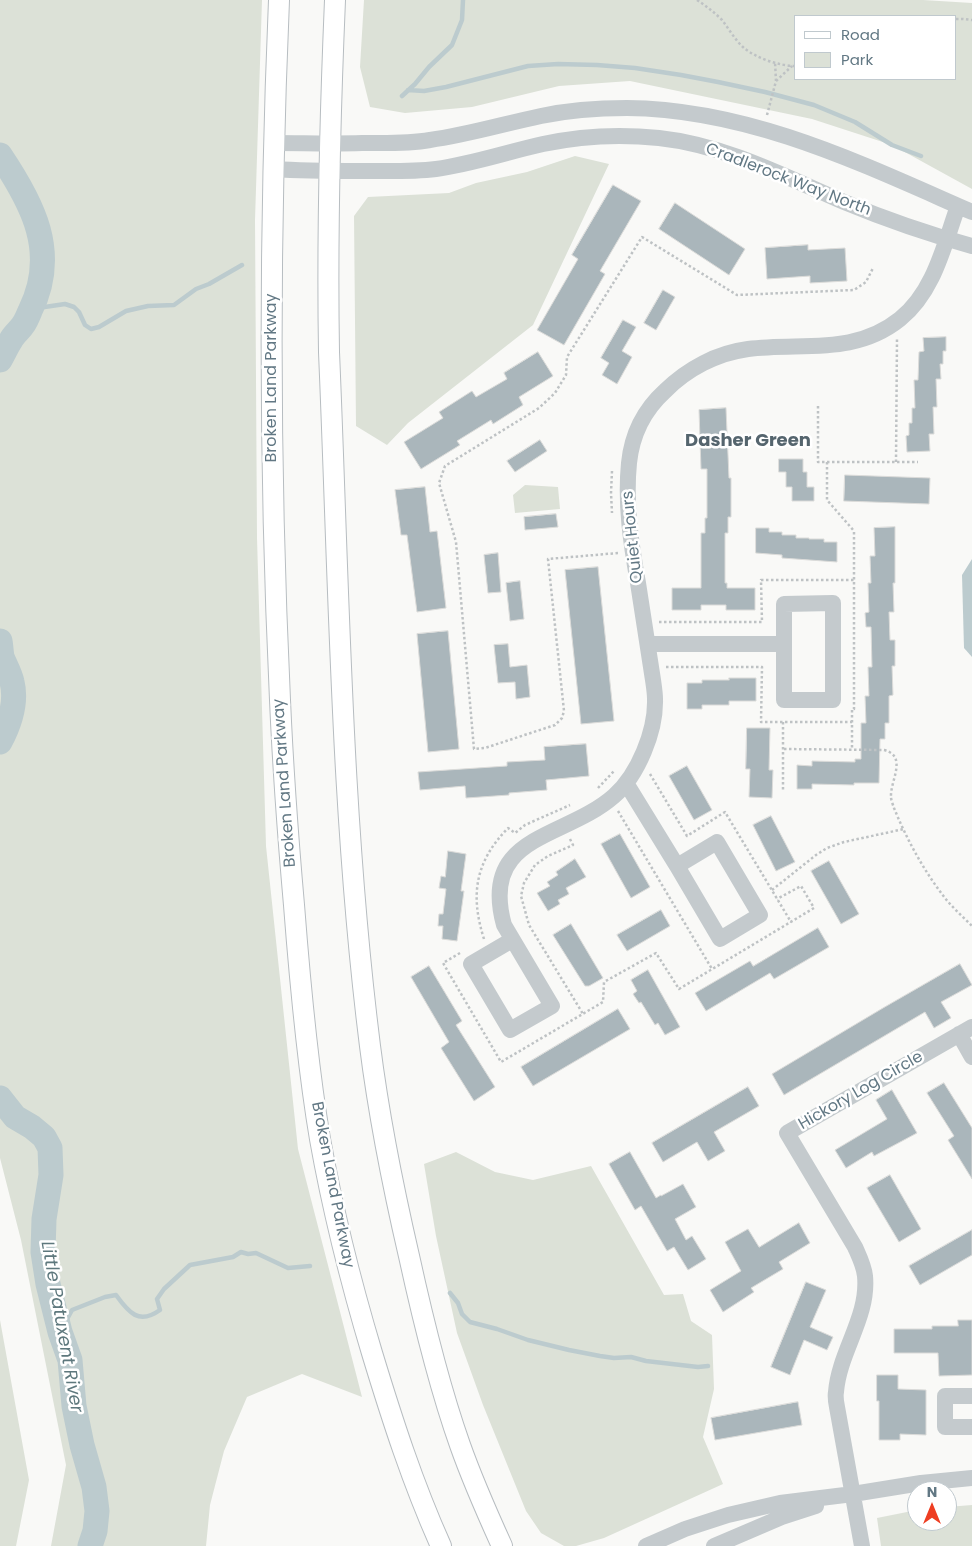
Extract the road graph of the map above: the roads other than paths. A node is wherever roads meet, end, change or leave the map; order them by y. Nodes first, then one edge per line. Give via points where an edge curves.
1 (279, 0) edge
2 (334, 0) edge
3 (275, 143) junction
4 (330, 144) junction
5 (274, 169) junction
6 (329, 172) junction
7 (965, 209) edge
8 (946, 239) junction
9 (972, 246) edge
10 (648, 644) junction
11 (784, 644) junction
12 (629, 788) junction
13 (677, 866) junction
14 (508, 933) junction
15 (965, 1030) edge
16 (972, 1056) edge
17 (972, 1396) edge
18 (972, 1427) edge
19 (972, 1478) edge
20 (853, 1494) junction
21 (441, 1546) edge
22 (502, 1546) edge
23 (646, 1546) edge
24 (714, 1546) edge
25 (862, 1546) edge

1 - 3 main road, Broken Land Parkway
2 - 4 main road
3 - 4 street, Cradlerock Way North
3 - 5 main road, Broken Land Parkway
4 - 6 main road
4 - 7 street, Cradlerock Way North via 428,141 565,112 628,108 693,113 734,121 808,143
5 - 6 street, Cradlerock Way North
5 - 21 main road, Broken Land Parkway via 271,299 278,645 290,859 307,1052 324,1159 357,1302 383,1391
6 - 8 street, Cradlerock Way North via 436,169 572,139 600,136 658,138 688,142 756,164 853,205
6 - 22 main road via 328,344 344,742 360,961 370,1049 396,1201 439,1380 460,1446
7 - 8 street, Quiet Hours
8 - 9 street, Cradlerock Way North
8 - 10 street, Quiet Hours via 934,273 919,299 901,319 875,335 838,345 764,347 726,354 690,370 657,398 644,414 632,443 627,491 629,529
10 - 11 street
10 - 12 street, Quiet Hours via 655,700 653,717
11 - 11 street via 784,700 833,700 833,603 784,604
12 - 13 street
12 - 14 street, Quiet Hours via 515,854 500,883 500,912
13 - 13 street via 720,939 760,915 717,842
14 - 14 street, Quiet Hours via 552,1006 510,1030 471,964
15 - 16 street, Hickory Log Circle
15 - 20 street, Hickory Log Circle via 787,1133 855,1247 865,1274 862,1311 841,1366 836,1392
17 - 18 street via 945,1396 945,1427
19 - 20 street
20 - 23 street via 780,1503 728,1515
20 - 24 street via 782,1517
20 - 25 street

